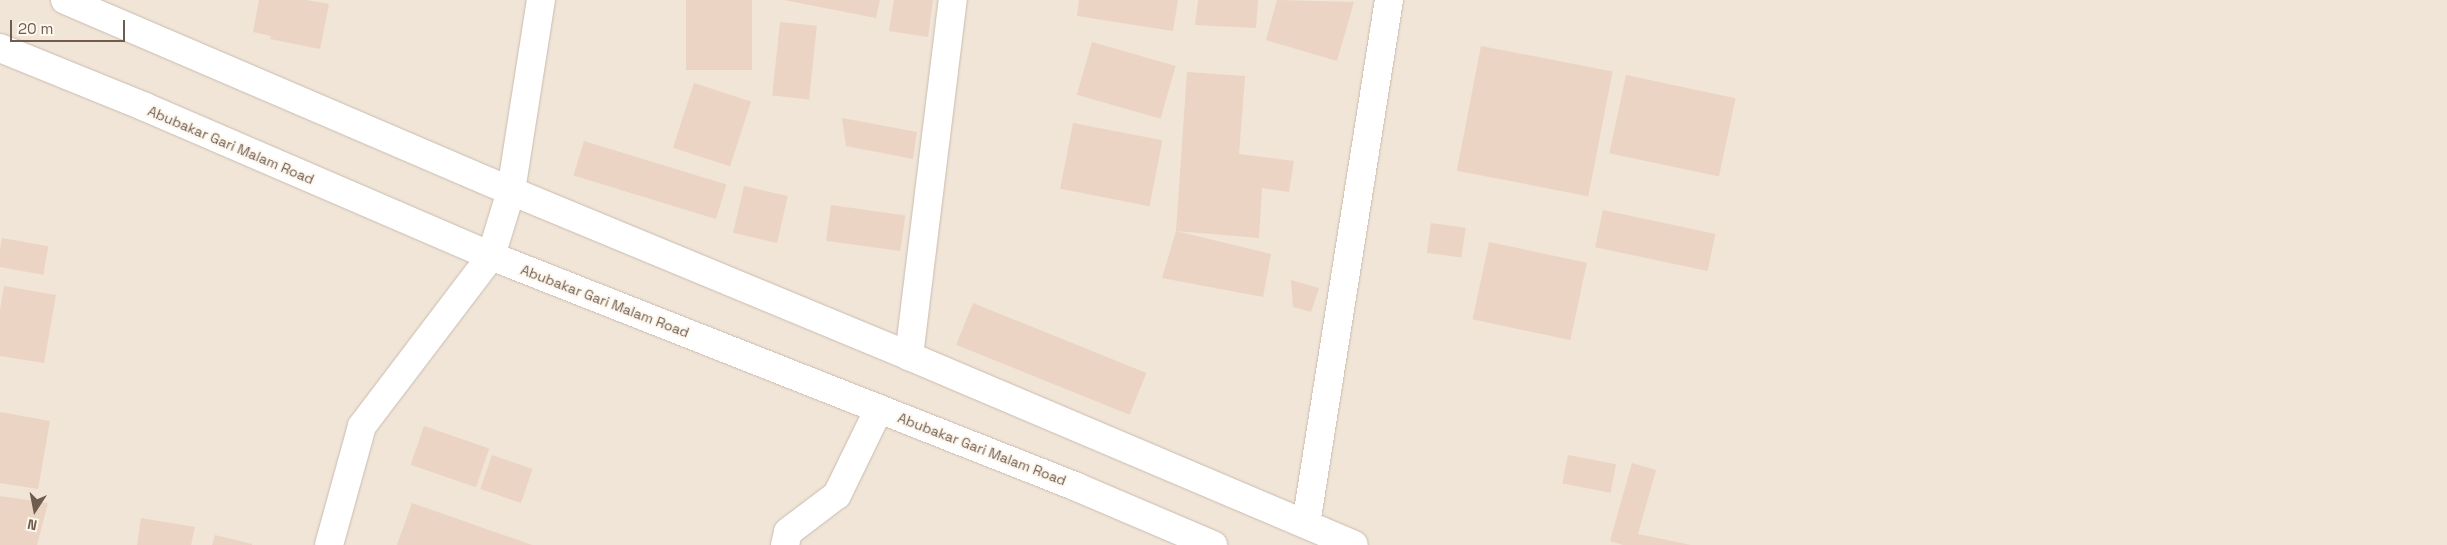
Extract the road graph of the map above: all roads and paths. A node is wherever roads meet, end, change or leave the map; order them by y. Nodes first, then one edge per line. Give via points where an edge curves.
1 (65, 0) edge
2 (541, 0) edge
3 (953, 0) edge
4 (1388, 0) edge
5 (92, 5) edge
6 (0, 48) edge
7 (511, 191) junction
8 (490, 256) junction
9 (909, 356) junction
10 (879, 409) junction
11 (1306, 524) junction
12 (329, 545) edge
13 (784, 545) edge
14 (1213, 545) edge
15 (1354, 545) edge

1 - 5 street
2 - 7 street
3 - 9 street
4 - 11 street
5 - 7 street
6 - 8 street, Abubakar Gari Malam Road
7 - 8 street
7 - 9 street
8 - 10 street, Abubakar Gari Malam Road
8 - 12 street via 362,426
9 - 11 street
10 - 13 street via 837,495 788,532
10 - 14 street, Abubakar Gari Malam Road
11 - 15 street

